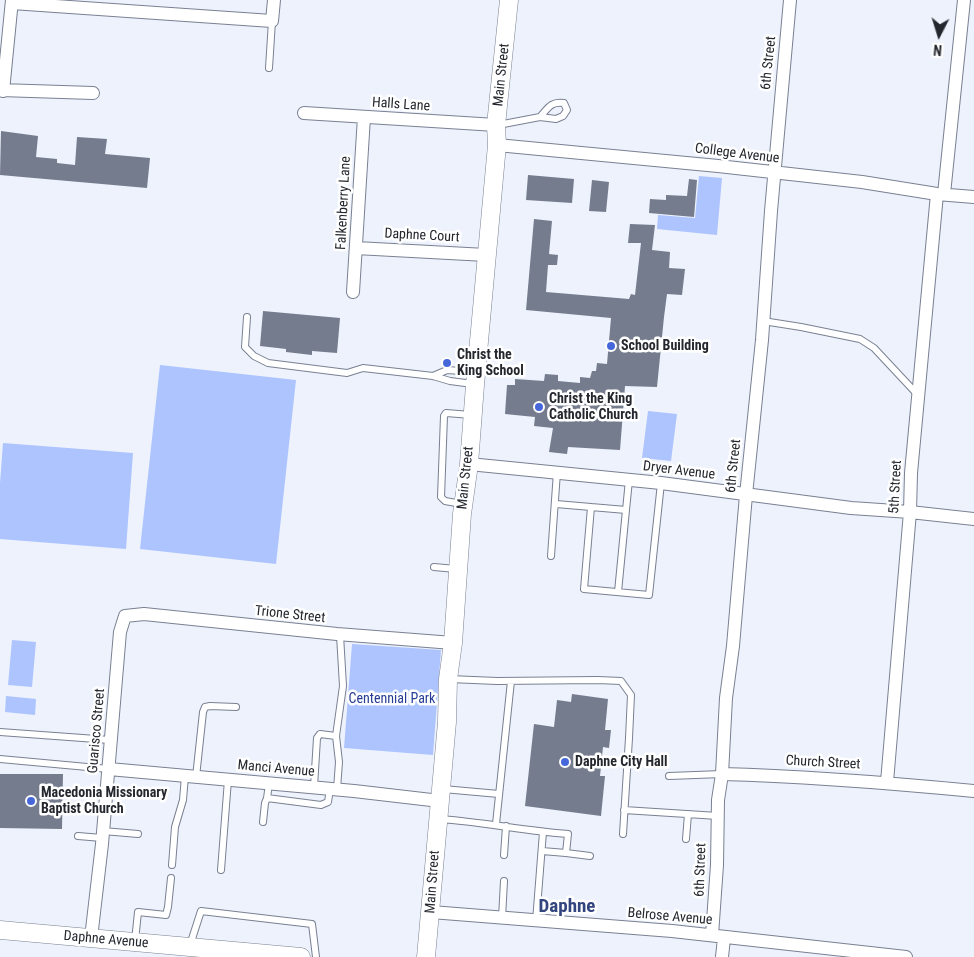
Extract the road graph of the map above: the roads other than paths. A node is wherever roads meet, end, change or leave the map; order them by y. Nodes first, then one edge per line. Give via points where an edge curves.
1 (274, 0) edge
2 (509, 0) edge
3 (790, 0) edge
4 (964, 0) edge
5 (12, 1) edge
6 (272, 21) junction
7 (269, 68) dead end
8 (1, 91) edge
9 (94, 93) dead end
10 (304, 113) dead end
11 (364, 117) junction
12 (540, 117) dead end
13 (496, 126) junction
14 (497, 145) junction
15 (774, 173) junction
16 (940, 194) junction
17 (974, 197) edge
18 (356, 248) junction
19 (486, 255) junction
20 (353, 292) dead end
21 (247, 317) dead end
22 (763, 321) junction
23 (433, 376) junction
24 (475, 378) junction
25 (918, 395) junction
26 (472, 415) junction
27 (469, 464) junction
28 (557, 472) junction
29 (629, 480) junction
30 (661, 483) junction
31 (746, 495) junction
32 (464, 504) junction
33 (556, 504) junction
34 (591, 507) junction
35 (626, 510) junction
36 (910, 512) junction
37 (974, 519) edge
38 (551, 556) dead end
39 (434, 567) dead end
40 (458, 569) junction
41 (618, 592) junction
42 (125, 616) joint
43 (340, 635) junction
44 (453, 643) junction
45 (448, 678) junction
46 (511, 681) junction
47 (236, 707) dead end
48 (0, 732) edge
49 (336, 736) junction
50 (110, 740) junction
51 (0, 759) edge
52 (109, 769) junction
53 (722, 774) junction
54 (669, 776) dead end
55 (190, 777) junction
56 (228, 780) junction
57 (887, 782) junction
58 (269, 784) junction
59 (314, 787) junction
60 (333, 789) junction
61 (974, 792) edge
62 (499, 794) junction
63 (267, 798) junction
64 (440, 803) junction
65 (624, 810) junction
66 (688, 814) junction
67 (718, 816) junction
68 (263, 822) dead end
69 (496, 824) junction
70 (506, 826) junction
71 (543, 832) junction
72 (102, 834) junction
73 (138, 834) dead end
74 (622, 834) dead end
75 (78, 836) dead end
76 (686, 839) dead end
77 (542, 852) junction
78 (566, 854) junction
79 (504, 855) dead end
80 (590, 856) dead end
81 (172, 865) dead end
82 (221, 870) dead end
83 (171, 878) dead end
84 (504, 881) dead end
85 (430, 912) junction
86 (502, 918) junction
87 (536, 921) junction
88 (0, 930) edge
89 (718, 937) junction
90 (91, 938) junction
91 (135, 942) junction
92 (189, 947) junction
93 (301, 957) edge
94 (316, 957) edge
95 (426, 957) edge
96 (722, 957) edge
97 (906, 957) edge

1 - 6 street
2 - 13 main road, Main Street
3 - 15 street, 6th Street
4 - 16 street, 5th Street
5 - 6 street
5 - 8 street
6 - 7 lane
8 - 9 street
10 - 11 street, Halls Lane
11 - 13 street, Halls Lane
11 - 18 street, Falkenberry Lane
12 - 13 lane
13 - 14 main road, Main Street
14 - 15 street, College Avenue
14 - 19 main road, Main Street
15 - 16 street, College Avenue
15 - 22 street, 6th Street
16 - 17 street, College Avenue
16 - 25 street, 5th Street
18 - 19 street, Daphne Court
18 - 20 street, Falkenberry Lane
19 - 24 main road, Main Street
21 - 23 lane via 245,347 268,363 347,373 363,368
22 - 25 lane via 860,339 874,348
22 - 31 street, 6th Street
23 - 24 lane via 450,381
23 - 24 lane via 447,370
24 - 26 main road, Main Street
25 - 36 street, 5th Street
26 - 27 main road, Main Street
26 - 32 lane via 446,413 444,416 441,497 445,501
27 - 28 street, Dryer Avenue
27 - 32 main road, Main Street
28 - 29 street, Dryer Avenue
28 - 33 lane
29 - 30 street, Dryer Avenue
29 - 35 lane
30 - 31 street, Dryer Avenue
30 - 41 lane via 649,595
31 - 36 street, Dryer Avenue
31 - 53 street, 6th Street via 726,698
32 - 40 main road, Main Street
33 - 34 lane
33 - 38 lane
34 - 35 lane
34 - 41 lane via 584,589
35 - 41 lane
36 - 37 street, Dryer Avenue
36 - 57 street, 5th Street
39 - 40 lane
40 - 44 main road, Main Street
42 - 43 street, Trione Street via 144,614
42 - 50 street, Guarisco Street via 120,632
43 - 44 street, Trione Street
43 - 49 lane via 342,686
44 - 45 main road, Main Street
45 - 46 lane
45 - 64 main road, Main Street
46 - 62 lane
46 - 65 lane via 621,681 631,695
47 - 55 lane via 205,707
48 - 50 lane
49 - 59 lane via 320,734 317,738
49 - 60 lane via 339,762
50 - 52 street, Guarisco Street
51 - 52 lane
52 - 55 street, Manci Avenue
52 - 72 street, Guarisco Street
53 - 54 lane, Church Street
53 - 57 street, Church Street
53 - 67 street, 6th Street
55 - 56 street, Manci Avenue
55 - 81 lane via 175,827
56 - 58 street, Manci Avenue
56 - 82 lane
57 - 61 street, Church Street
58 - 59 street, Manci Avenue
58 - 63 lane
59 - 60 street, Manci Avenue
60 - 63 lane via 326,804
60 - 64 street, Manci Avenue
62 - 64 lane
62 - 69 lane
63 - 68 lane
64 - 69 lane
64 - 85 main road, Main Street
65 - 66 lane
65 - 74 lane
66 - 67 lane
66 - 76 lane
67 - 89 street, 6th Street
69 - 70 lane
70 - 71 lane
70 - 79 lane
71 - 77 lane
71 - 78 lane via 568,834
72 - 73 lane
72 - 75 lane
72 - 90 street, Guarisco Street
77 - 78 lane
77 - 87 lane
78 - 80 lane
83 - 91 lane via 166,915 138,912
84 - 86 lane
85 - 86 street, Belrose Avenue
85 - 95 main road, Main Street
86 - 87 street, Belrose Avenue
87 - 89 street, Belrose Avenue
88 - 90 main road, Daphne Avenue
89 - 96 street, 6th Street
89 - 97 street, Belrose Avenue
90 - 91 main road, Daphne Avenue
91 - 92 main road, Daphne Avenue
92 - 93 main road, Daphne Avenue
92 - 94 lane via 201,911 312,924

